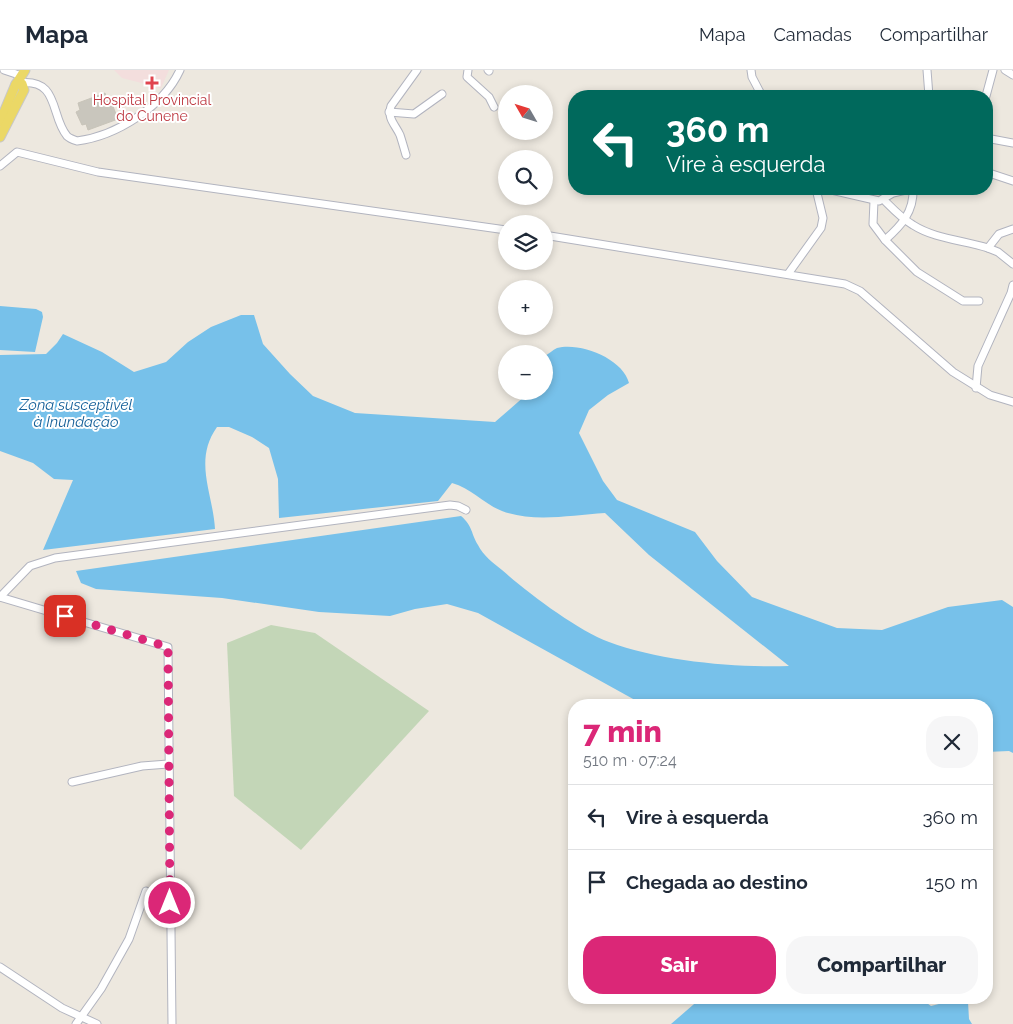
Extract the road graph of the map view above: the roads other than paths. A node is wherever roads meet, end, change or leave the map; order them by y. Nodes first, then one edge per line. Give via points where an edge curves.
1 (180, 70) edge
2 (417, 70) edge
3 (468, 70) edge
4 (751, 70) edge
5 (927, 70) edge
6 (993, 70) edge
7 (1005, 70) edge
8 (1013, 75) edge
9 (21, 79) edge
10 (41, 87) junction
11 (759, 90) edge
12 (929, 90) edge
13 (988, 90) edge
14 (442, 94) dead end
15 (494, 107) dead end
16 (389, 112) junction
17 (0, 122) edge
18 (0, 137) edge
19 (993, 139) edge
20 (1013, 143) edge
21 (406, 155) dead end
22 (0, 166) edge
23 (993, 174) edge
24 (1013, 181) edge
25 (817, 195) edge
26 (850, 195) edge
27 (889, 195) edge
28 (914, 195) edge
29 (883, 199) junction
30 (874, 201) junction
31 (906, 220) junction
32 (498, 229) edge
33 (1013, 229) edge
34 (553, 236) edge
35 (885, 240) junction
36 (988, 248) junction
37 (1013, 264) edge
38 (788, 274) junction
39 (1013, 285) edge
40 (1012, 294) edge
41 (979, 302) dead end
42 (976, 388) junction
43 (1013, 402) edge
44 (466, 510) dead end
45 (0, 597) edge
46 (168, 764) junction
47 (72, 782) dead end
48 (146, 891) dead end
49 (0, 967) edge
50 (81, 1017) junction
51 (76, 1024) edge
52 (97, 1024) edge
53 (172, 1024) edge

1 - 10 street via 170,87 138,116 92,139 77,141 68,137 51,97
2 - 16 street
3 - 15 street via 467,77 489,96
4 - 11 street
5 - 12 street
6 - 13 street
7 - 8 street
9 - 10 street
9 - 10 street via 31,86
9 - 17 main road
9 - 18 main road
14 - 16 street via 414,114
16 - 21 street
19 - 20 street
22 - 32 street via 17,152 98,172
23 - 24 street
25 - 38 street via 822,228
26 - 30 street
27 - 29 street
28 - 31 street
29 - 30 street
29 - 31 street
30 - 35 street via 873,224
31 - 35 street
31 - 36 street via 937,235
33 - 36 street via 999,234
34 - 38 street
35 - 41 street via 925,278 963,301
36 - 37 street
38 - 42 street via 845,284 860,291
39 - 40 street
40 - 42 street via 978,366
42 - 43 street via 990,396
44 - 45 street via 450,506 55,558 30,566
45 - 46 street via 168,647
46 - 47 street via 142,766
46 - 53 street
48 - 50 street via 129,939
49 - 50 street
50 - 51 street
50 - 52 street

